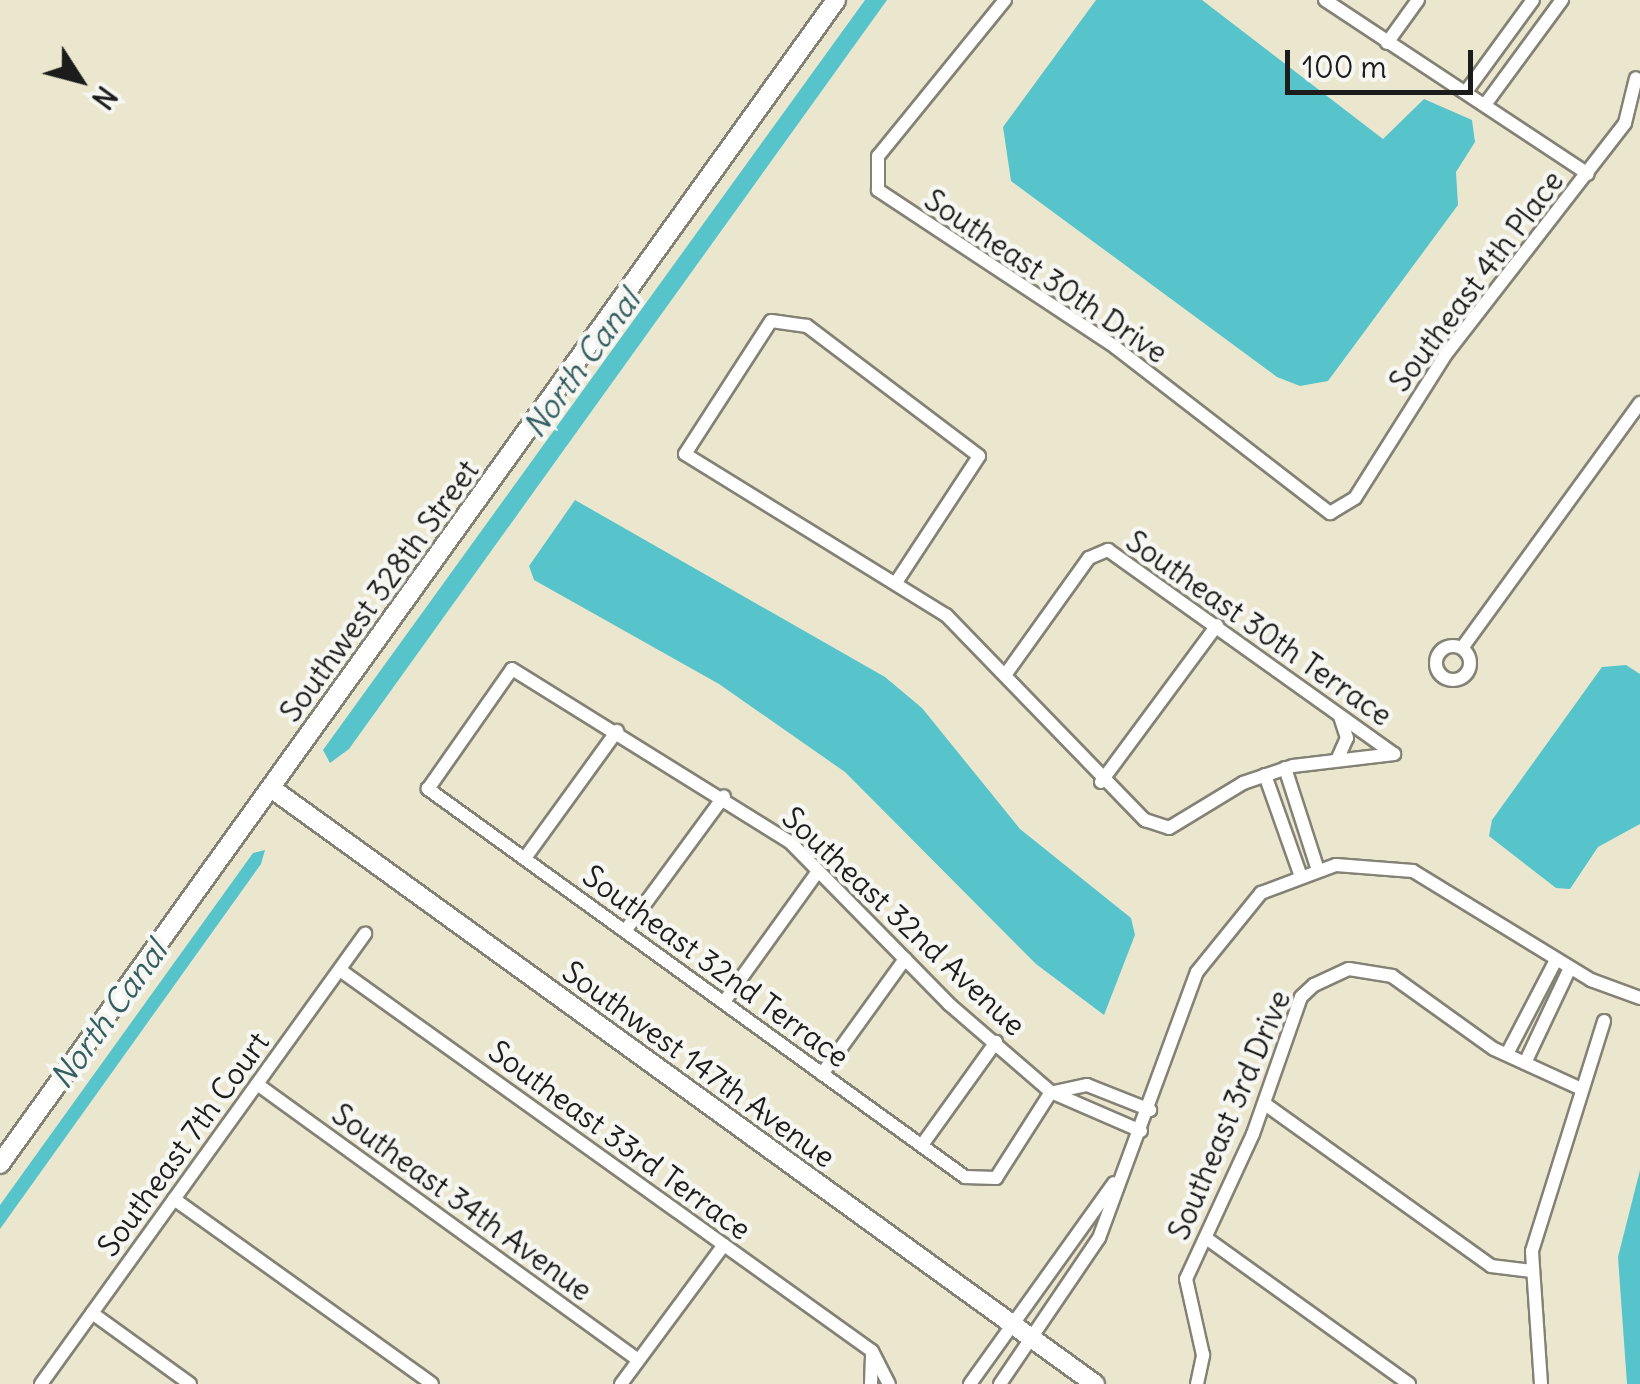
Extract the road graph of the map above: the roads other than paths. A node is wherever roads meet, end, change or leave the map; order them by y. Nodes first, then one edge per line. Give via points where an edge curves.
1 (836, 0) edge
2 (1005, 0) edge
3 (1325, 0) edge
4 (1418, 0) edge
5 (1533, 0) edge
6 (1559, 1) edge
7 (1387, 43) junction
8 (1636, 78) dead end
9 (1468, 89) junction
10 (1487, 102) junction
11 (1588, 174) junction
12 (1640, 403) edge
13 (1343, 510) joint
14 (897, 581) junction
15 (1217, 625) junction
16 (1462, 648) dead end
17 (1008, 671) junction
18 (1339, 714) junction
19 (617, 731) junction
20 (1338, 758) junction
21 (1285, 768) junction
22 (1265, 775) junction
23 (1102, 782) junction
24 (270, 788) junction
25 (428, 789) joint
26 (724, 796) junction
27 (525, 858) junction
28 (1318, 870) junction
29 (818, 871) junction
30 (1300, 874) junction
31 (625, 931) junction
32 (366, 934) dead end
33 (905, 959) junction
34 (1556, 960) junction
35 (1570, 968) junction
36 (340, 970) junction
37 (1640, 998) edge
38 (724, 1002) junction
39 (1604, 1021) dead end
40 (1523, 1024) junction
41 (1540, 1032) junction
42 (996, 1042) junction
43 (1507, 1054) junction
44 (1525, 1063) junction
45 (822, 1074) junction
46 (257, 1084) junction
47 (1579, 1088) junction
48 (1052, 1092) junction
49 (1264, 1104) junction
50 (1150, 1110) junction
51 (1141, 1131) junction
52 (922, 1146) junction
53 (0, 1164) edge
54 (1122, 1174) junction
55 (174, 1199) junction
56 (1206, 1238) junction
57 (724, 1245) junction
58 (1532, 1271) junction
59 (92, 1314) junction
60 (1013, 1326) junction
61 (1034, 1340) junction
62 (872, 1350) junction
63 (638, 1360) junction
64 (41, 1384) edge
65 (190, 1384) edge
66 (432, 1384) edge
67 (621, 1384) edge
68 (871, 1384) edge
69 (889, 1384) edge
70 (970, 1384) edge
71 (1000, 1384) edge
72 (1094, 1384) edge
73 (1197, 1384) edge
74 (1408, 1384) edge
75 (1541, 1384) edge

1 - 24 street, Southwest 328th Street
2 - 13 street, Southeast 30th Drive via 921,97 871,175 936,233 1115,347 1288,488 1324,511
3 - 7 street
4 - 7 street
5 - 9 street
6 - 10 street
7 - 9 street
8 - 11 street, Southeast 4th Place via 1625,123
9 - 10 street
10 - 11 street
11 - 13 street, Southeast 4th Place via 1462,332
12 - 16 street
14 - 14 street via 685,454 692,430 780,318 807,326 979,456
14 - 17 street
15 - 17 street, Southeast 30th Terrace via 1119,553 1095,553
15 - 18 street, Southeast 30th Terrace
15 - 23 street
17 - 23 street
18 - 20 street via 1347,738
18 - 20 street, Southeast 30th Terrace via 1394,754
19 - 25 street, Southeast 32nd Avenue via 512,670
19 - 26 street, Southeast 32nd Avenue
19 - 27 street
20 - 21 street
21 - 22 street
21 - 28 street
22 - 23 street via 1169,828
22 - 30 street
24 - 53 street, Southwest 328th Street
24 - 60 street, Southwest 147th Avenue
25 - 27 street, Southeast 32nd Terrace
26 - 29 street, Southeast 32nd Avenue
26 - 31 street
27 - 31 street, Southeast 32nd Terrace
28 - 30 street
28 - 34 street via 1413,871
29 - 33 street, Southeast 32nd Avenue
29 - 38 street
30 - 50 street via 1261,893 1212,943
31 - 38 street, Southeast 32nd Terrace
32 - 36 street, Southeast 7th Court
33 - 42 street, Southeast 32nd Avenue
33 - 45 street
34 - 35 street
34 - 40 street
35 - 37 street
35 - 41 street
36 - 46 street, Southeast 7th Court
36 - 57 street, Southeast 33rd Terrace
38 - 45 street, Southeast 32nd Terrace
39 - 47 street
40 - 41 street
40 - 43 street
41 - 44 street
42 - 48 street, Southeast 32nd Avenue
42 - 52 street
43 - 44 street, Southeast 3rd Drive
43 - 49 street, Southeast 3rd Drive via 1392,976 1349,969 1301,997
44 - 47 street, Southeast 3rd Drive
45 - 52 street, Southeast 32nd Terrace
46 - 55 street, Southeast 7th Court
46 - 63 street, Southeast 34th Avenue
47 - 58 street via 1540,1208
48 - 50 street via 1087,1085
48 - 51 street, Southeast 32nd Avenue
48 - 52 street, Southeast 32nd Terrace via 996,1178 976,1182
49 - 56 street, Southeast 3rd Drive
49 - 58 street via 1491,1266
50 - 51 street
51 - 54 street
54 - 60 street
54 - 61 street via 1099,1238
55 - 59 street, Southeast 7th Court
55 - 66 street
56 - 73 street, Southeast 3rd Drive via 1186,1278 1203,1355
56 - 74 street
57 - 62 street, Southeast 33rd Terrace
57 - 63 street
58 - 75 street
59 - 64 street, Southeast 7th Court
59 - 65 street
60 - 61 street, Southwest 147th Avenue
60 - 70 street
61 - 71 street
61 - 72 street, Southwest 147th Avenue
62 - 68 street
62 - 69 street, Southeast 33rd Terrace
63 - 67 street

